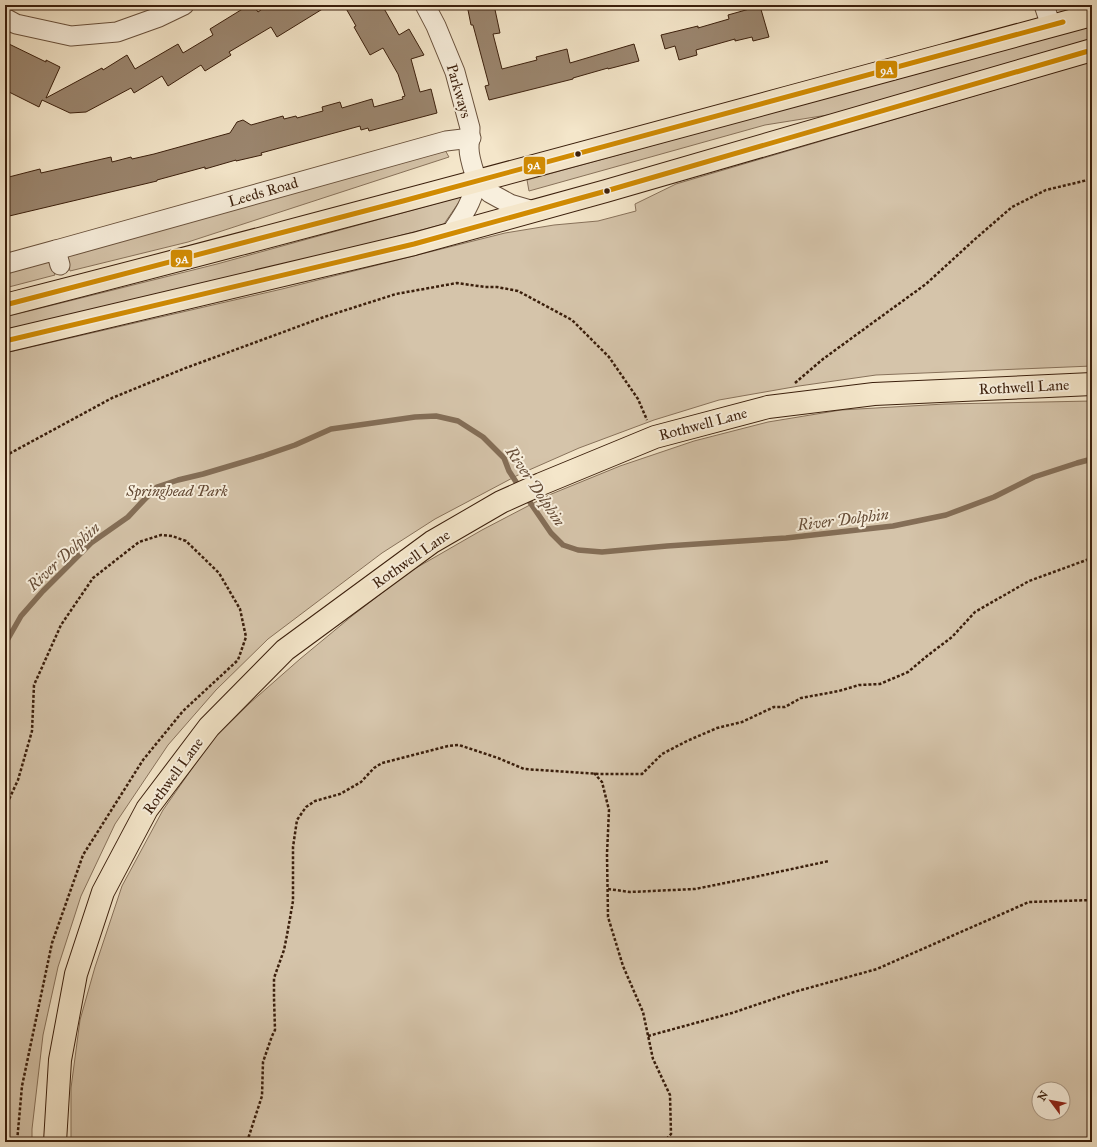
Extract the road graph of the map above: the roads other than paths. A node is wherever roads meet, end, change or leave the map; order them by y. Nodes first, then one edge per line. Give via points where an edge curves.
1 (184, 5) edge
2 (425, 5) edge
3 (1044, 5) edge
4 (1092, 15) edge
5 (5, 18) edge
6 (1051, 26) junction
7 (1092, 50) edge
8 (470, 138) junction
9 (477, 181) junction
10 (534, 211) junction
11 (451, 234) junction
12 (5, 264) edge
13 (5, 305) edge
14 (5, 341) edge
15 (1092, 384) edge
16 (55, 1142) edge

1 - 5 street via 117,32 71,36 16,24
2 - 8 street, Parkways via 455,72 470,128
3 - 6 street
4 - 6 main road
6 - 9 main road
7 - 10 main road
8 - 9 street, Parkways via 469,148
8 - 12 street, Leeds Road via 446,141 58,257
9 - 10 street via 490,193 510,204
9 - 11 street via 472,199
9 - 13 main road
10 - 11 main road
11 - 14 main road
15 - 16 main road, Rothwell Lane via 874,394 768,407 655,437 501,502 432,542 285,650 209,727 147,809 103,892 76,974 60,1060

